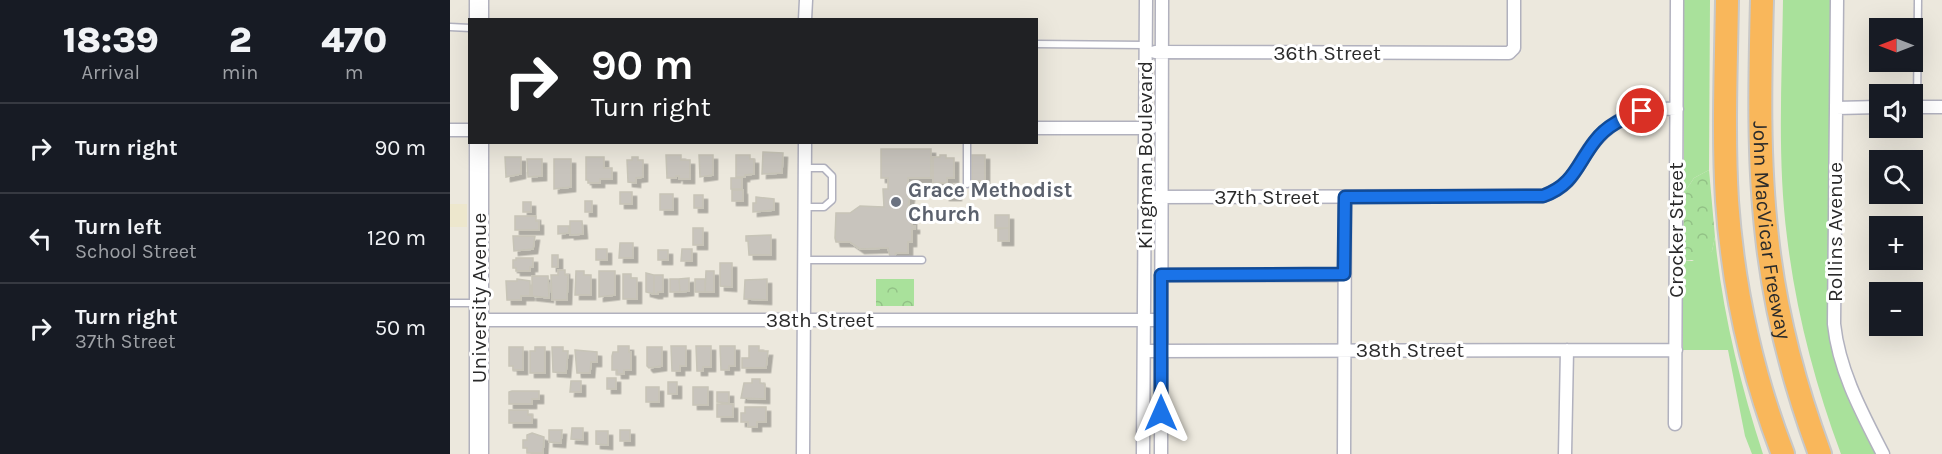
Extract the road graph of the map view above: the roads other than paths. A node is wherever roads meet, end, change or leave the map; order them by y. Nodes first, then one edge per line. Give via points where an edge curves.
1 (479, 0) edge
2 (806, 0) edge
3 (1146, 0) edge
4 (1162, 0) edge
5 (1514, 0) edge
6 (1677, 0) edge
7 (1727, 0) edge
8 (1837, 0) edge
9 (1918, 0) edge
10 (1762, 1) edge
11 (479, 18) edge
12 (806, 18) edge
13 (450, 27) edge
14 (468, 28) edge
15 (1038, 44) edge
16 (1145, 49) junction
17 (1162, 52) junction
18 (1916, 84) edge
19 (1869, 107) edge
20 (1923, 107) edge
21 (1942, 107) edge
22 (1836, 108) junction
23 (1677, 109) junction
24 (1145, 128) junction
25 (1162, 128) junction
26 (1038, 129) edge
27 (450, 130) edge
28 (468, 130) edge
29 (479, 144) edge
30 (805, 144) edge
31 (967, 144) edge
32 (804, 168) junction
33 (967, 184) dead end
34 (1145, 197) junction
35 (1161, 197) junction
36 (1345, 197) junction
37 (804, 207) junction
38 (804, 260) junction
39 (922, 260) dead end
40 (1344, 274) junction
41 (1161, 275) junction
42 (450, 303) edge
43 (479, 312) junction
44 (803, 320) junction
45 (1144, 320) junction
46 (1160, 320) junction
47 (1567, 350) junction
48 (1676, 350) junction
49 (1144, 351) junction
50 (1160, 351) junction
51 (1344, 351) junction
52 (1675, 424) dead end
53 (479, 454) edge
54 (803, 454) edge
55 (1143, 454) edge
56 (1161, 454) edge
57 (1344, 454) edge
58 (1566, 454) edge
59 (1783, 454) edge
60 (1820, 454) edge
61 (1883, 454) edge

1 - 11 main road
2 - 12 street
3 - 16 street, Kingman Boulevard
4 - 17 street, Kingman Boulevard
5 - 17 street, 36th Street via 1514,48 1509,53
6 - 23 street, Crocker Street
7 - 59 highway, John MacVicar Freeway via 1727,201 1736,276 1746,327
8 - 22 street, Rollins Avenue
9 - 18 lane
10 - 60 highway, John MacVicar Freeway via 1762,179 1767,238 1785,343
13 - 14 lane
15 - 16 lane
16 - 17 street, 36th Street
16 - 24 street, Kingman Boulevard
17 - 25 street, Kingman Boulevard
19 - 22 street
20 - 21 street
22 - 61 street, Rollins Avenue via 1836,346
23 - 36 street, 37th Street via 1642,111 1617,121 1596,139 1569,182 1543,196
23 - 48 street, Crocker Street
24 - 25 street
24 - 26 street
24 - 34 street, Kingman Boulevard
25 - 35 street, Kingman Boulevard
27 - 28 street
29 - 43 main road, University Avenue
30 - 32 street
31 - 33 lane
32 - 37 street
32 - 37 lane via 824,168 832,176 832,200 824,207
34 - 35 street, 37th Street
34 - 45 street, Kingman Boulevard
35 - 36 street, 37th Street
35 - 41 street, Kingman Boulevard
36 - 40 street
37 - 38 street
38 - 39 lane
38 - 44 street
40 - 41 street
40 - 51 street
41 - 46 street, Kingman Boulevard
42 - 43 lane
43 - 44 street, 38th Street
43 - 53 main road, University Avenue
44 - 45 street, 38th Street
44 - 54 street
45 - 46 street, 38th Street
45 - 49 street, Kingman Boulevard
46 - 50 street, Kingman Boulevard
47 - 48 street, 38th Street
47 - 51 street, 38th Street
47 - 58 street
48 - 52 street, Crocker Street
49 - 50 street, 38th Street
49 - 55 street, Kingman Boulevard
50 - 51 street, 38th Street
50 - 56 street, Kingman Boulevard
51 - 57 street

